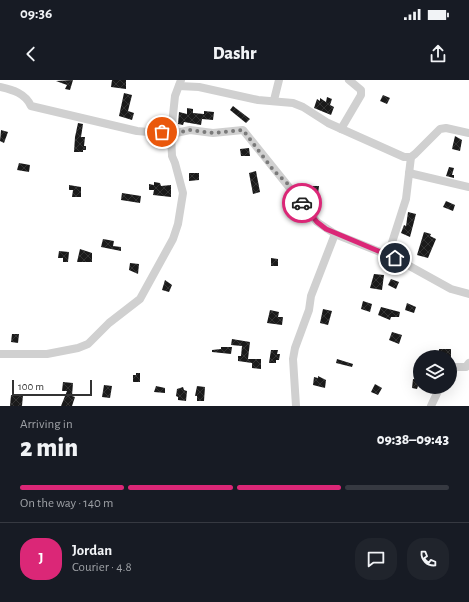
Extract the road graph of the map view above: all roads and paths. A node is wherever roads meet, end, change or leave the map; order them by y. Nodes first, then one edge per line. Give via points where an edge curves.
1 (279, 80) edge
2 (349, 80) edge
3 (180, 83) edge
4 (0, 86) edge
5 (274, 100) junction
6 (341, 129) junction
7 (469, 133) edge
8 (171, 134) junction
9 (411, 157) junction
10 (409, 173) junction
11 (469, 188) edge
12 (335, 234) junction
13 (390, 244) junction
14 (378, 250) junction
15 (388, 255) junction
16 (469, 294) edge
17 (0, 354) edge
18 (469, 363) edge
19 (457, 367) edge
20 (437, 394) edge
21 (296, 406) edge
22 (431, 406) edge

1 - 5 street
2 - 6 street via 362,90
3 - 5 street via 258,100
3 - 8 street via 175,96
4 - 8 street via 21,93 31,106 137,131
5 - 6 street via 303,107
6 - 9 street via 404,157
7 - 9 street via 440,129
8 - 12 street via 190,130 213,133 243,130 310,215
8 - 17 street via 172,156 183,193 178,224 173,239 140,299 109,323 88,344 78,348 47,354
9 - 10 street
10 - 11 street
10 - 13 street via 406,199
12 - 14 street
12 - 21 street via 311,296 309,310 295,348 293,359
13 - 14 street
13 - 15 street
14 - 15 street
15 - 16 street via 452,289
18 - 19 street via 466,367
20 - 22 street

